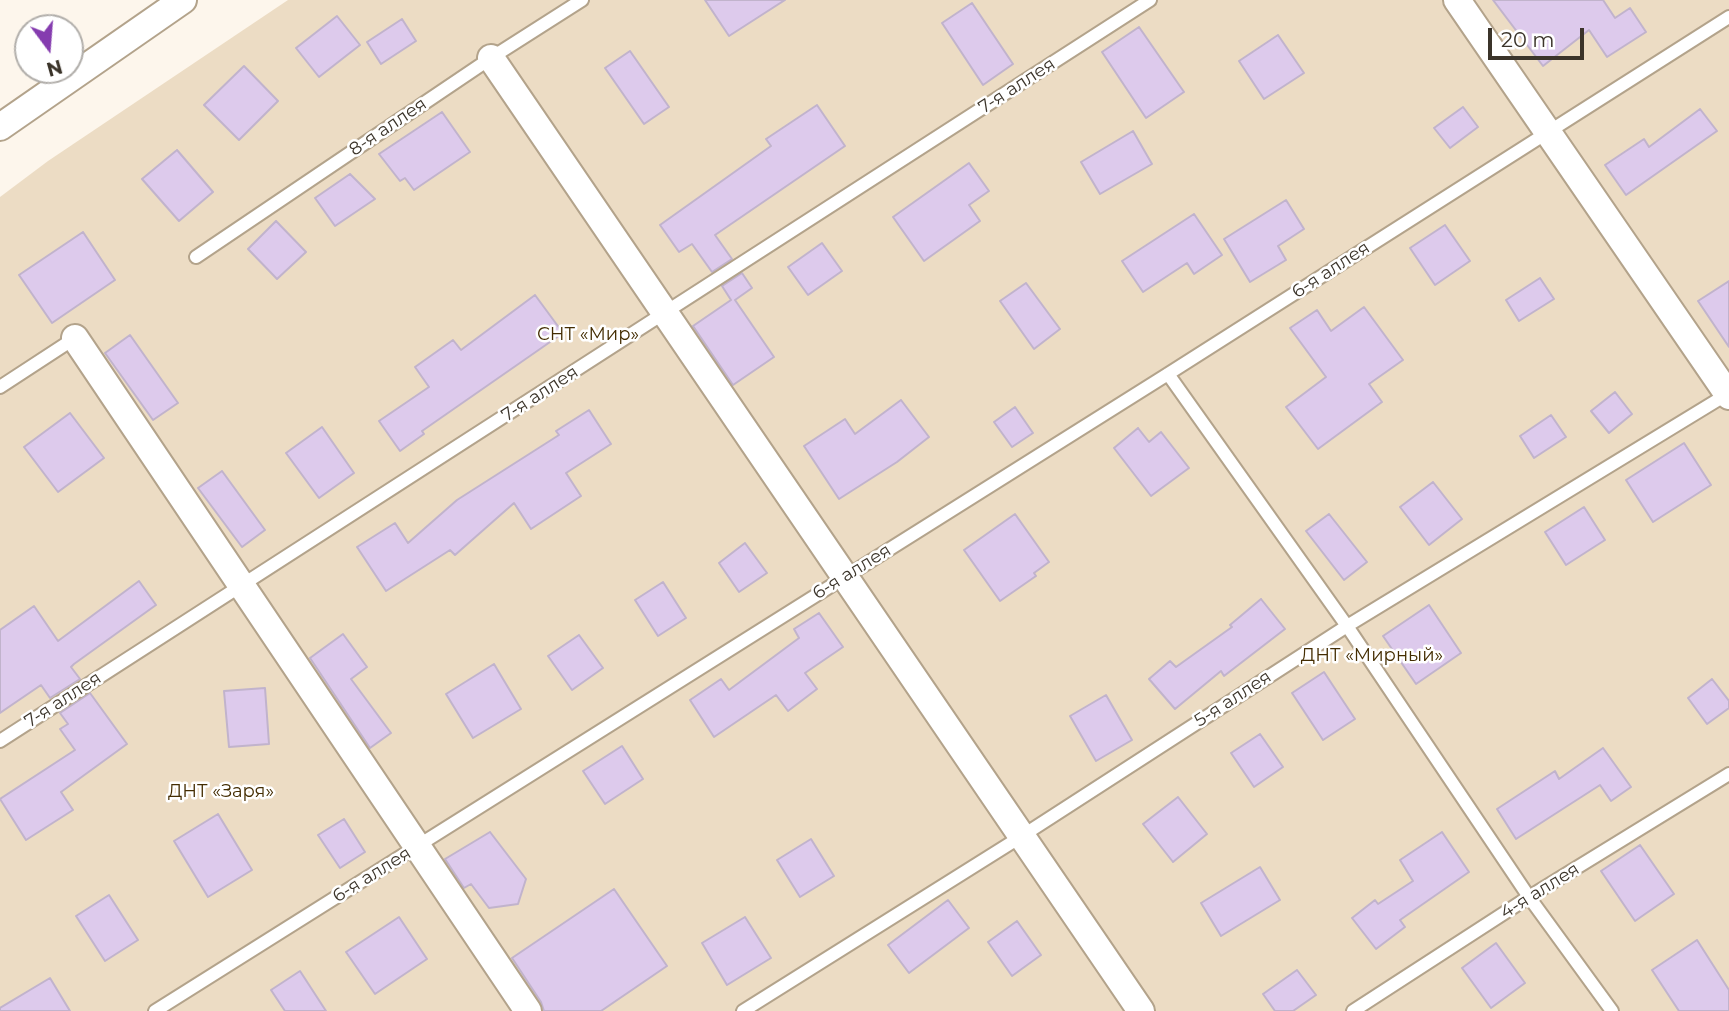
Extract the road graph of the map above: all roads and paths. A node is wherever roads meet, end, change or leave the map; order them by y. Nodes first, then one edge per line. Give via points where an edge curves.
1 (183, 0) edge
2 (582, 0) edge
3 (1150, 0) edge
4 (1457, 0) edge
5 (1729, 16) edge
6 (491, 58) junction
7 (0, 127) edge
8 (1547, 132) junction
9 (196, 257) dead end
10 (665, 313) junction
11 (75, 338) joint
12 (1168, 374) junction
13 (0, 387) edge
14 (1728, 394) edge
15 (845, 577) junction
16 (242, 586) junction
17 (1347, 626) junction
18 (0, 741) edge
19 (1729, 774) edge
20 (1022, 836) junction
21 (418, 847) junction
22 (1529, 897) junction
23 (155, 1011) edge
24 (528, 1011) edge
25 (743, 1011) edge
26 (1141, 1011) edge
27 (1353, 1011) edge
28 (1612, 1011) edge

1 - 7 street
2 - 6 lane, 8-я аллея
3 - 10 lane, 7-я аллея
4 - 8 street
5 - 8 lane, 6-я аллея
6 - 9 lane, 8-я аллея
6 - 10 street
8 - 12 lane, 6-я аллея
8 - 14 street
10 - 15 street
10 - 16 lane, 7-я аллея
11 - 13 lane
11 - 16 street
12 - 15 lane, 6-я аллея
12 - 17 lane
14 - 17 lane, 5-я аллея
15 - 20 street
15 - 21 lane, 6-я аллея
16 - 18 lane, 7-я аллея
16 - 21 street
17 - 20 lane, 5-я аллея
17 - 22 lane
19 - 22 lane, 4-я аллея
20 - 25 lane, 5-я аллея
20 - 26 street
21 - 23 lane, 6-я аллея
21 - 24 street
22 - 27 lane, 4-я аллея
22 - 28 lane

